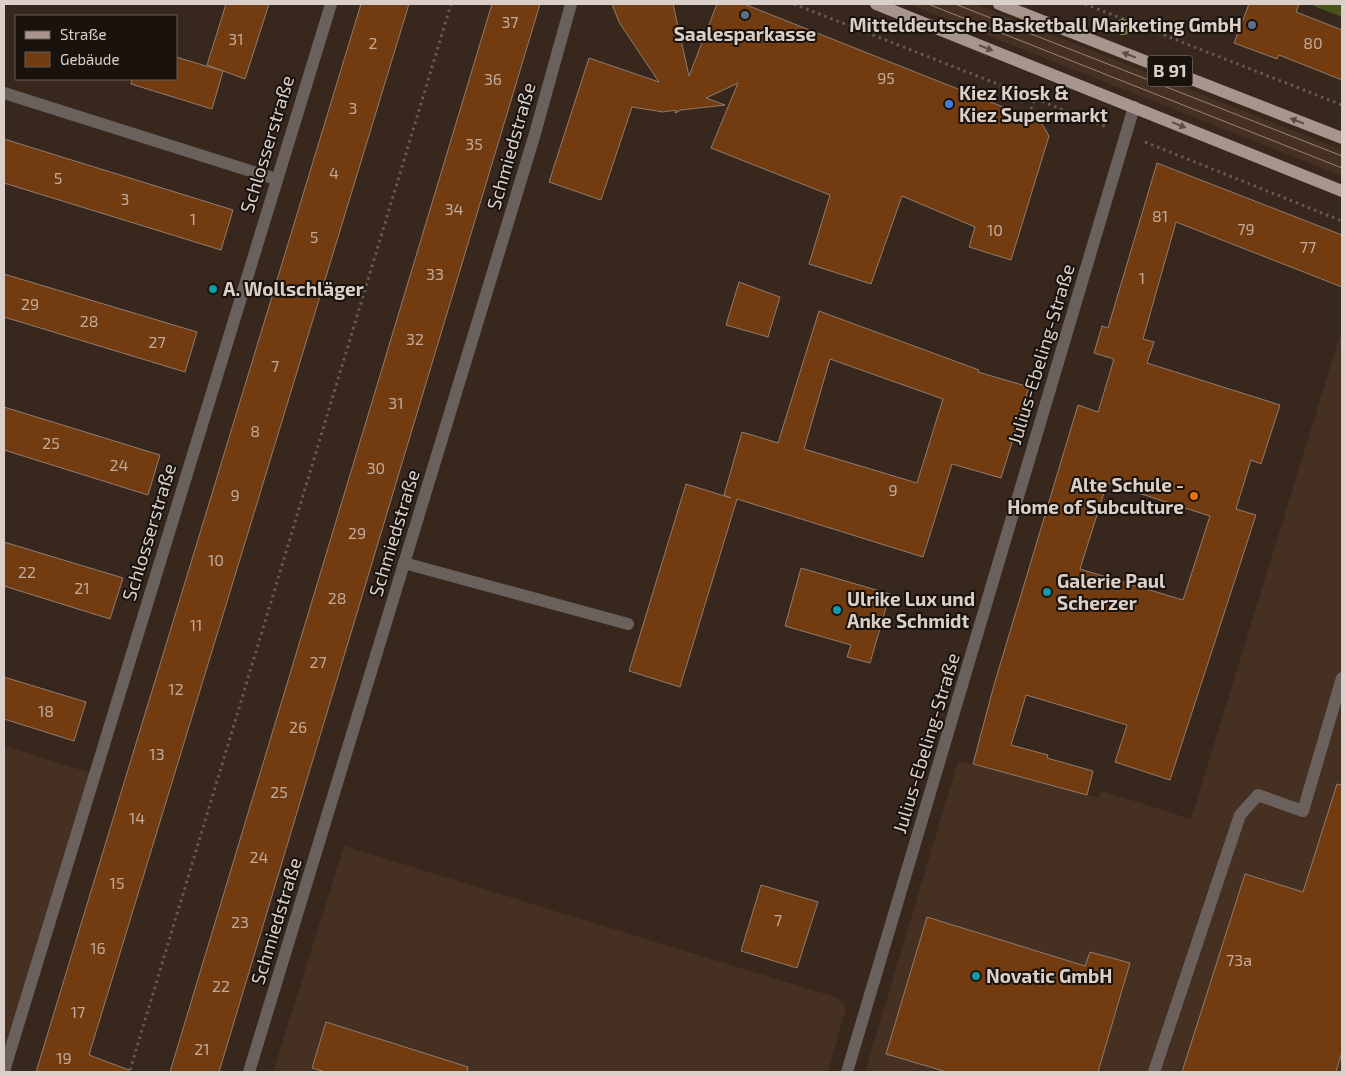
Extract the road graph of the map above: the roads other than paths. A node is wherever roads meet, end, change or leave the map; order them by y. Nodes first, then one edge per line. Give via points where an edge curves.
1 (331, 4) edge
2 (571, 4) edge
3 (876, 4) edge
4 (999, 4) edge
5 (4, 93) edge
6 (1134, 107) junction
7 (1342, 138) edge
8 (276, 179) junction
9 (1342, 191) edge
10 (404, 563) junction
11 (628, 624) dead end
12 (1342, 678) edge
13 (4, 1071) edge
14 (249, 1072) edge
15 (847, 1072) edge
16 (1154, 1072) edge

1 - 8 street, Schlosserstraße
2 - 10 street, Schmiedstraße via 534,137
3 -> 6 main road, B 91
7 -> 4 main road, B 91
5 - 8 street
6 -> 9 main road, B 91
6 - 15 street, Julius-Ebeling-Straße
8 - 13 street, Schlosserstraße
10 - 11 street
10 - 14 street, Schmiedstraße
12 - 16 street via 1303,811 1258,795 1240,815

